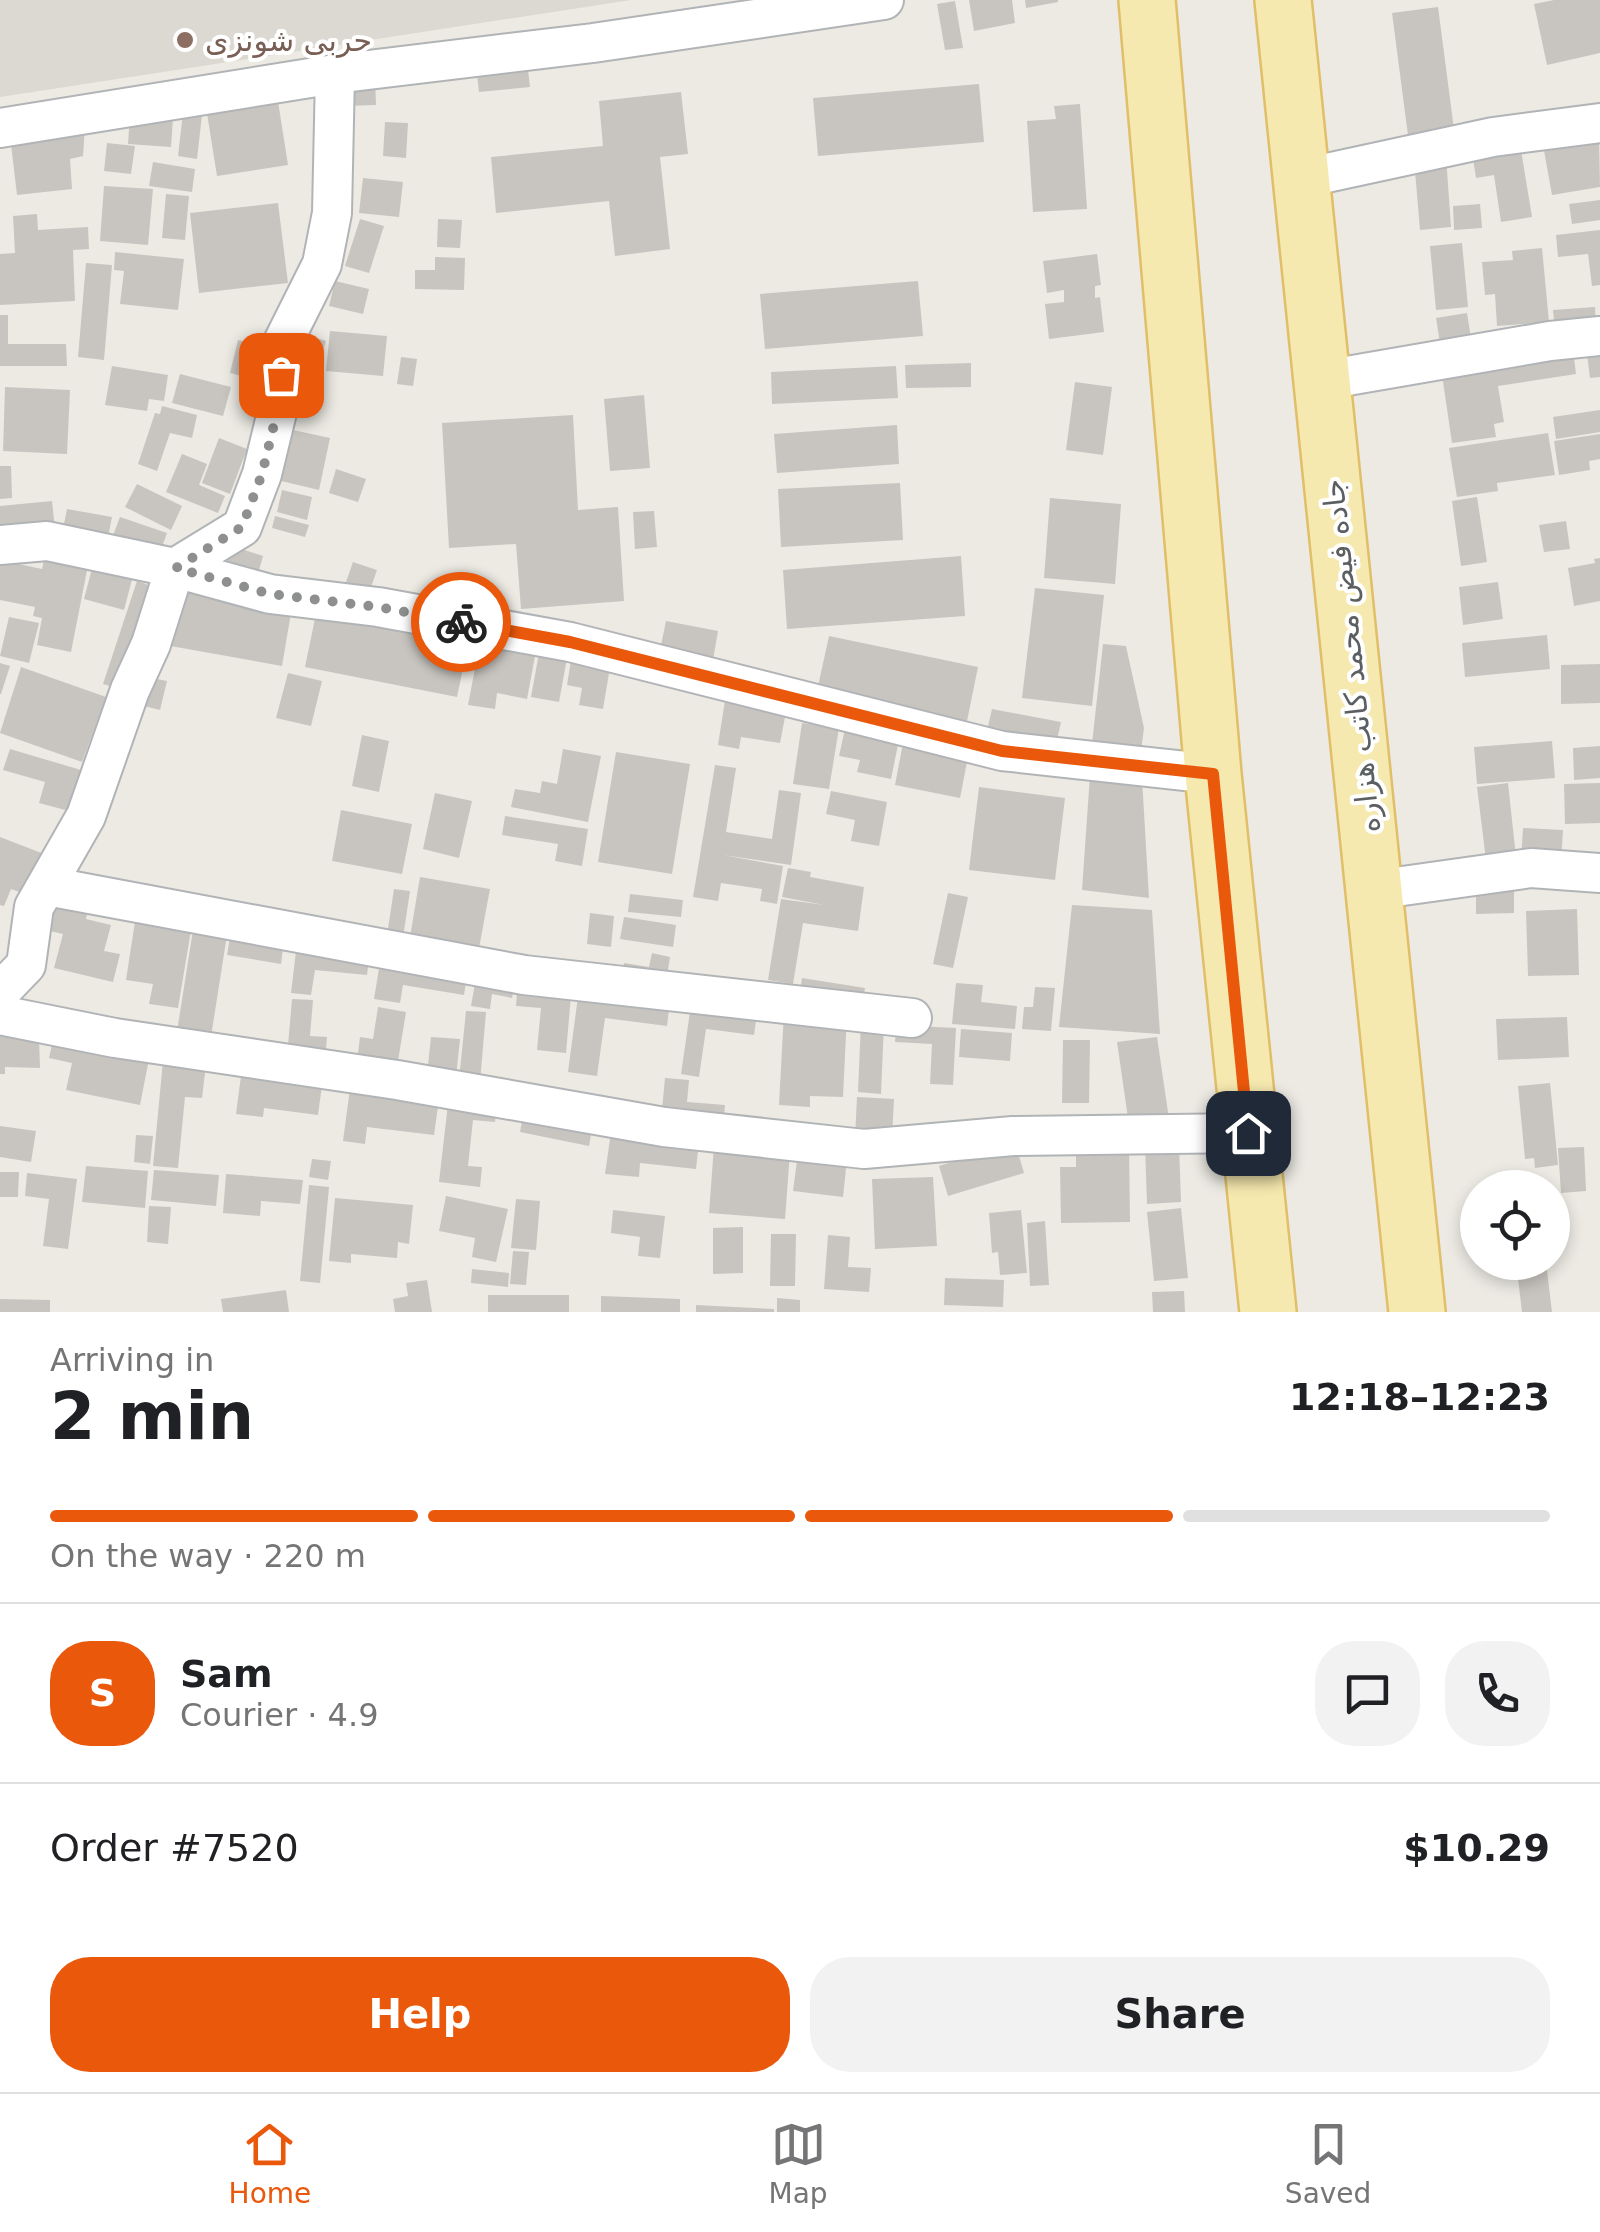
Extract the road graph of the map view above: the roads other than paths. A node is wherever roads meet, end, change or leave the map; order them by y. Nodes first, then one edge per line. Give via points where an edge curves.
1 (884, 0) edge
2 (1148, 0) edge
3 (1283, 0) edge
4 (335, 74) junction
5 (1600, 124) edge
6 (0, 128) edge
7 (1298, 179) junction
8 (1600, 336) edge
9 (1324, 380) junction
10 (0, 545) edge
11 (176, 568) junction
12 (1213, 774) junction
13 (1600, 873) edge
14 (46, 886) junction
15 (1374, 890) junction
16 (0, 992) edge
17 (0, 1014) edge
18 (912, 1018) dead end
19 (1248, 1133) junction
20 (1268, 1312) edge
21 (1417, 1312) edge

1 - 4 street
2 - 12 main road
3 - 7 main road, جاده فیض محمد کاتب هزاره
4 - 6 street
4 - 11 street via 332,213 322,264 283,342 278,408 262,474 242,527
5 - 7 street via 1493,138
7 - 9 main road, جاده فیض محمد کاتب هزاره
8 - 9 street
9 - 15 main road, جاده فیض محمد کاتب هزاره
10 - 11 street via 47,540
11 - 12 street via 270,594 570,642 1002,751
11 - 14 street via 86,816
12 - 19 main road
13 - 15 street via 1531,868
14 - 16 street via 34,907 26,965
14 - 18 street via 524,975
15 - 21 main road, جاده فیض محمد کاتب هزاره
17 - 19 street via 664,1127 864,1150 1014,1136
19 - 20 main road

